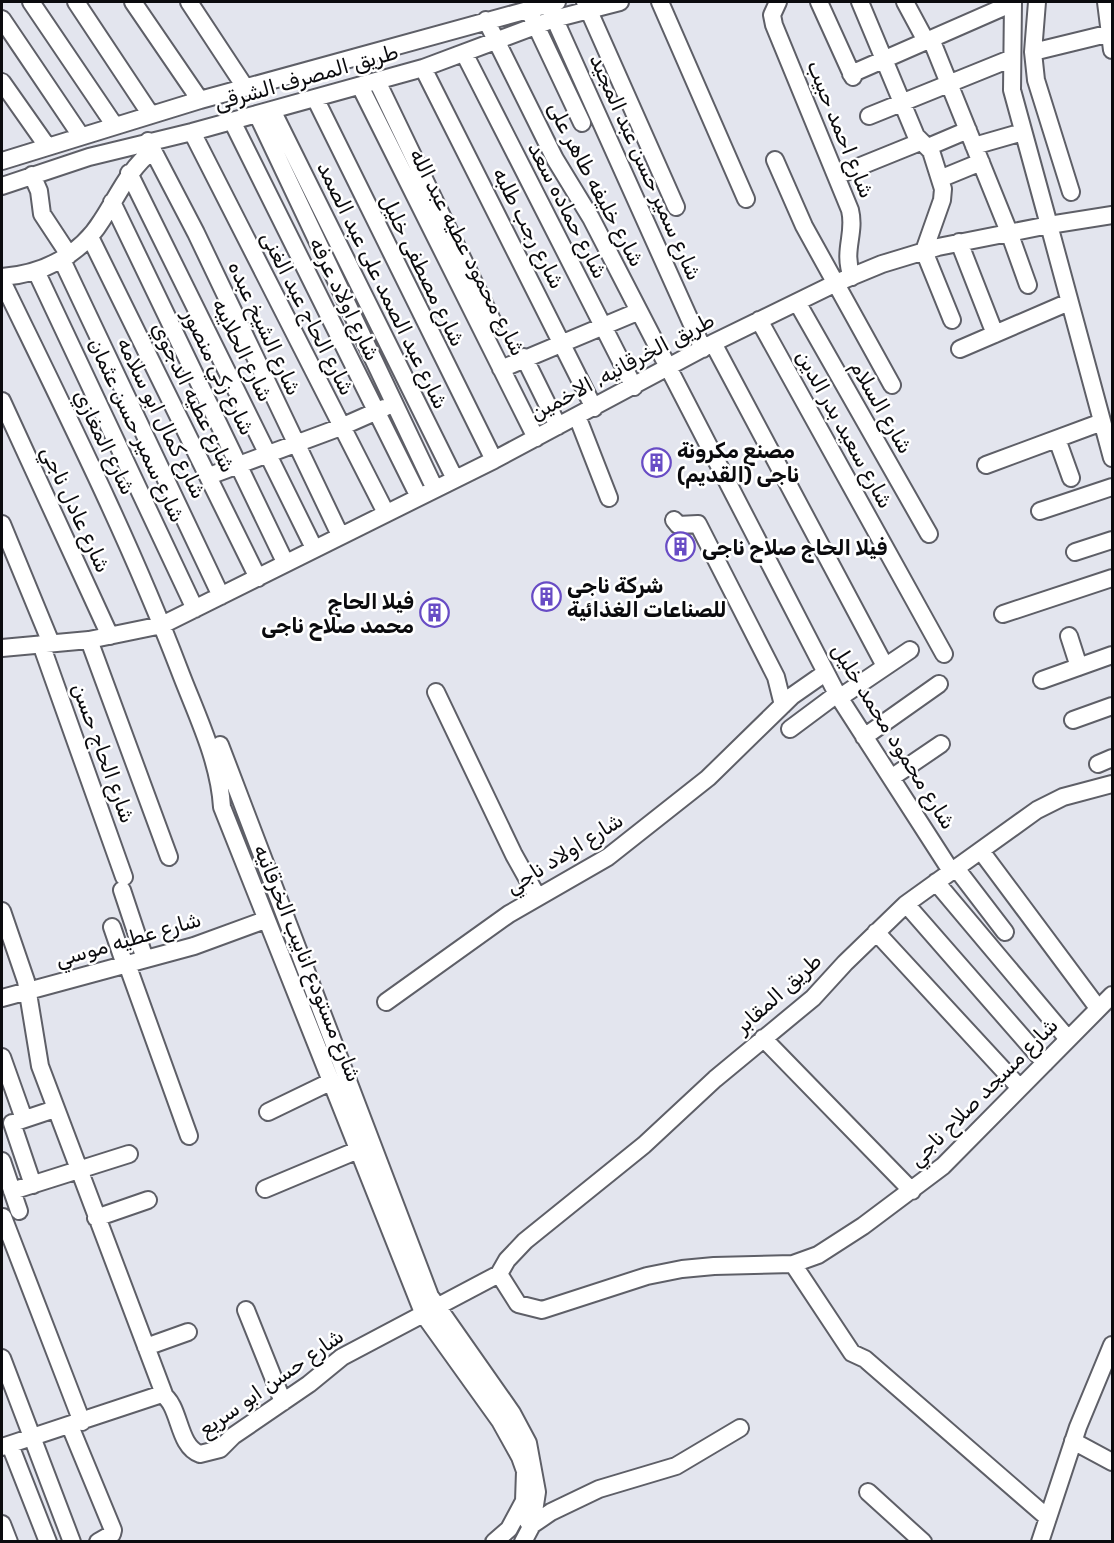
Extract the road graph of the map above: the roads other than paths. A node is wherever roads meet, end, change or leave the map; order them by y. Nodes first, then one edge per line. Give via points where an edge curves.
1 (31, 2) edge
2 (76, 2) edge
3 (133, 2) edge
4 (189, 2) edge
5 (620, 2) edge
6 (660, 2) edge
7 (777, 2) edge
8 (819, 2) edge
9 (860, 2) edge
10 (905, 2) edge
11 (1013, 2) edge
12 (1037, 2) edge
13 (1106, 2) edge
14 (587, 6) edge
15 (553, 8) edge
16 (528, 9) junction
17 (2, 19) edge
18 (486, 20) junction
19 (536, 26) junction
20 (1111, 33) junction
21 (496, 40) junction
22 (929, 40) junction
23 (1113, 50) edge
24 (376, 51) junction
25 (1033, 52) junction
26 (464, 53) junction
27 (1011, 58) junction
28 (884, 60) junction
29 (423, 68) junction
30 (380, 80) junction
31 (2, 82) edge
32 (950, 83) junction
33 (360, 86) junction
34 (245, 87) junction
35 (315, 98) junction
36 (200, 100) junction
37 (902, 103) junction
38 (264, 112) junction
39 (151, 115) junction
40 (869, 116) dead end
41 (232, 121) junction
42 (582, 123) dead end
43 (115, 126) junction
44 (192, 132) junction
45 (1023, 132) junction
46 (81, 136) junction
47 (971, 138) junction
48 (151, 145) junction
49 (924, 145) junction
50 (47, 146) junction
51 (775, 160) dead end
52 (2, 161) edge
53 (981, 162) junction
54 (129, 173) junction
55 (32, 175) junction
56 (836, 176) junction
57 (942, 178) junction
58 (2, 186) edge
59 (1071, 192) dead end
60 (746, 199) dead end
61 (112, 202) junction
62 (676, 207) dead end
63 (1113, 215) edge
64 (1049, 225) junction
65 (1009, 232) junction
66 (90, 237) junction
67 (959, 242) junction
68 (924, 251) junction
69 (66, 258) junction
70 (36, 271) junction
71 (852, 277) junction
72 (2, 279) edge
73 (836, 284) junction
74 (1028, 285) dead end
75 (797, 302) junction
76 (1070, 302) junction
77 (637, 312) junction
78 (759, 320) junction
79 (952, 320) dead end
80 (494, 322) dead end
81 (602, 326) junction
82 (995, 334) junction
83 (561, 342) junction
84 (708, 346) junction
85 (960, 349) dead end
86 (525, 357) junction
87 (501, 369) junction
88 (667, 369) junction
89 (892, 385) dead end
90 (634, 387) junction
91 (411, 396) junction
92 (2, 401) edge
93 (394, 403) junction
94 (594, 408) junction
95 (376, 412) junction
96 (577, 416) junction
97 (1102, 422) junction
98 (558, 426) junction
99 (341, 427) junction
100 (536, 438) junction
101 (1057, 439) junction
102 (296, 445) junction
103 (269, 454) junction
104 (1113, 458) edge
105 (494, 460) junction
106 (238, 464) junction
107 (986, 465) dead end
108 (208, 476) junction
109 (1071, 478) dead end
110 (455, 479) junction
111 (1113, 487) edge
112 (435, 489) junction
113 (419, 497) junction
114 (609, 498) dead end
115 (1040, 511) dead end
116 (386, 513) junction
117 (674, 520) dead end
118 (2, 524) edge
119 (929, 534) dead end
120 (340, 535) junction
121 (1113, 540) edge
122 (314, 548) junction
123 (1075, 552) dead end
124 (285, 562) junction
125 (258, 578) junction
126 (1113, 578) edge
127 (221, 596) junction
128 (195, 609) junction
129 (1003, 614) dead end
130 (166, 623) junction
131 (110, 636) junction
132 (1069, 636) dead end
133 (88, 640) junction
134 (46, 644) junction
135 (2, 648) edge
136 (910, 650) dead end
137 (944, 654) dead end
138 (1113, 656) edge
139 (885, 666) junction
140 (1079, 668) junction
141 (825, 673) junction
142 (1042, 680) dead end
143 (939, 684) dead end
144 (436, 692) dead end
145 (838, 696) junction
146 (783, 705) junction
147 (1113, 706) edge
148 (1073, 720) dead end
149 (790, 729) dead end
150 (864, 737) junction
151 (941, 744) dead end
152 (891, 778) junction
153 (1113, 784) edge
154 (981, 851) junction
155 (170, 857) dead end
156 (954, 870) junction
157 (936, 882) junction
158 (537, 896) junction
159 (906, 904) junction
160 (2, 911) edge
161 (265, 920) junction
162 (112, 927) dead end
163 (876, 932) junction
164 (1005, 932) dead end
165 (145, 959) junction
166 (126, 964) junction
167 (28, 991) junction
168 (1113, 995) edge
169 (2, 998) edge
170 (386, 1002) dead end
171 (1098, 1008) junction
172 (763, 1038) junction
173 (1068, 1040) junction
174 (2, 1057) edge
175 (1046, 1063) junction
176 (330, 1082) junction
177 (1020, 1088) junction
178 (55, 1109) junction
179 (268, 1112) dead end
180 (12, 1123) edge
181 (189, 1136) dead end
182 (358, 1150) junction
183 (129, 1154) dead end
184 (2, 1161) edge
185 (78, 1171) junction
186 (33, 1185) junction
187 (265, 1189) dead end
188 (12, 1191) junction
189 (912, 1191) junction
190 (148, 1200) dead end
191 (19, 1211) dead end
192 (3, 1217) edge
193 (96, 1218) junction
194 (793, 1264) junction
195 (499, 1274) junction
196 (246, 1310) dead end
197 (430, 1311) junction
198 (188, 1332) dead end
199 (1113, 1345) edge
200 (146, 1347) junction
201 (2, 1358) edge
202 (164, 1394) junction
203 (284, 1402) junction
204 (76, 1424) junction
205 (740, 1428) dead end
206 (31, 1437) junction
207 (1073, 1441) junction
208 (6, 1446) edge
209 (1113, 1462) edge
210 (868, 1492) dead end
211 (518, 1515) junction
212 (1048, 1518) junction
213 (2, 1524) edge
214 (532, 1525) junction
215 (104, 1538) edge
216 (9, 1542) edge
217 (48, 1542) edge
218 (72, 1542) edge
219 (494, 1542) edge
220 (523, 1542) edge
221 (924, 1542) edge
222 (1040, 1542) edge

1 - 43 street
2 - 39 street
3 - 36 street
4 - 34 street
5 - 14 street, طريق المصرف الشرقى
6 - 60 street
7 - 56 street, شارع احمد حبيب via 772,15 774,25
8 - 28 street via 852,76
9 - 28 street
10 - 22 street
11 - 22 street
11 - 27 street
12 - 25 street
13 - 20 street
14 - 15 street, طريق المصرف الشرقى
14 - 62 street
15 - 16 street, طريق المصرف الشرقى
15 - 19 street, طريق المصرف الشرقى
15 - 84 street, شارع سمير حسن عبد المجيد
16 - 18 street, طريق المصرف الشرقى
16 - 19 street
17 - 46 street
18 - 21 street, شارع خليفه طاهر على
18 - 24 street, طريق المصرف الشرقى
19 - 21 street, طريق المصرف الشرقى
19 - 42 street
20 - 23 street
20 - 25 street
21 - 26 street, طريق المصرف الشرقى
21 - 77 street, شارع خليفه طاهر على
22 - 28 street
22 - 32 street
24 - 30 street
24 - 34 street, طريق المصرف الشرقى
25 - 59 street via 1036,80
26 - 29 street, طريق المصرف الشرقى
26 - 81 street, شارع حماده سعد
27 - 32 street
27 - 45 street via 1012,90
28 - 37 street
29 - 30 street, طريق المصرف الشرقى
29 - 83 street, شارع رجب طلبه
30 - 33 street, طريق المصرف الشرقى
30 - 80 street
31 - 50 street
32 - 37 street
32 - 47 street
33 - 35 street, طريق المصرف الشرقى
33 - 87 street, شارع محمود عطيه عبد الله
34 - 36 street, طريق المصرف الشرقى
35 - 38 street, طريق المصرف الشرقى
35 - 105 street, شارع مصطفى خليل
36 - 39 street, طريق المصرف الشرقى
37 - 40 street
37 - 49 street
38 - 41 street, طريق المصرف الشرقى
38 - 91 street, شارع عبد الصمد على عبد الصمد
38 - 93 street
39 - 43 street, طريق المصرف الشرقى
41 - 44 street, طريق المصرف الشرقى
41 - 95 street, شارع اولاد عرفه
43 - 46 street, طريق المصرف الشرقى
44 - 48 street, طريق المصرف الشرقى
44 - 99 street, شارع الحاج عبد الغنى
45 - 47 street
45 - 64 street
46 - 50 street, طريق المصرف الشرقى
47 - 49 street
47 - 53 street
48 - 54 street
48 - 55 street, طريق المصرف الشرقى
48 - 102 street, شارع الشيخ عبده
49 - 56 street
49 - 57 street
50 - 52 street, طريق المصرف الشرقى
51 - 73 street via 804,226
53 - 57 street
53 - 65 street
54 - 61 street
54 - 103 street, شارع الحلايبه
55 - 58 street, طريق المصرف الشرقى
55 - 69 street, شارع كمال ابو سلامه via 42,214
56 - 71 street, شارع احمد حبيب via 852,218 846,255
57 - 68 street via 942,200
61 - 66 street
61 - 106 street, شارع زكي منصور
63 - 64 street, طريق الخرقانيه, الاخمين
64 - 65 street, طريق الخرقانيه, الاخمين
64 - 76 street
65 - 67 street, طريق الخرقانيه, الاخمين
65 - 74 street
66 - 69 street
66 - 108 street, شارع عطيه الدجوي
67 - 68 street, طريق الخرقانيه, الاخمين
67 - 82 street
68 - 71 street, طريق الخرقانيه, الاخمين
68 - 79 street
69 - 70 street
69 - 127 street, شارع كمال ابو سلامه
70 - 72 street
70 - 128 street, شارع سمير حسن عثمان
71 - 73 street, طريق الخرقانيه, الاخمين
72 - 130 street, شارع المغازي
73 - 75 street, طريق الخرقانيه, الاخمين
73 - 89 street
75 - 78 street, طريق الخرقانيه, الاخمين
75 - 119 street, شارع السلام
76 - 82 street
76 - 97 street
77 - 81 street
77 - 88 street, شارع خليفه طاهر على
78 - 84 street, طريق الخرقانيه, الاخمين
78 - 137 street, شارع سعيد بدر الدين
81 - 83 street
81 - 90 street, شارع حماده سعد
82 - 85 street
83 - 86 street
83 - 94 street, شارع رجب طلبه
84 - 88 street, طريق الخرقانيه, الاخمين
84 - 139 street, شارع سمير حسن عبد المجيد
86 - 87 street
86 - 98 street
87 - 100 street, شارع محمود عطيه عبد الله
88 - 90 street, طريق الخرقانيه, الاخمين
88 - 141 street, شارع محمود محمد خليل
90 - 94 street, طريق الخرقانيه, الاخمين
91 - 93 street
91 - 110 street, شارع عبد الصمد على عبد الصمد
92 - 131 street, شارع عادل ناجي
93 - 95 street
93 - 112 street
94 - 96 street, طريق الخرقانيه, الاخمين
95 - 99 street
95 - 113 street, شارع اولاد عرفه
96 - 98 street, طريق الخرقانيه, الاخمين
96 - 114 street
97 - 101 street
97 - 104 street
98 - 100 street, طريق الخرقانيه, الاخمين
99 - 102 street
99 - 116 street, شارع الحاج عبد الغنى
100 - 105 street, طريق الخرقانيه, الاخمين
101 - 107 street
101 - 109 street
102 - 103 street
102 - 120 street, شارع الشيخ عبده
103 - 106 street
103 - 122 street, شارع الحلايبه
105 - 110 street, طريق الخرقانيه, الاخمين
106 - 108 street
106 - 124 street, شارع زكي منصور
108 - 125 street, شارع عطيه الدجوي
110 - 112 street, طريق الخرقانيه, الاخمين
111 - 115 street
112 - 113 street, طريق الخرقانيه, الاخمين
113 - 116 street, طريق الخرقانيه, الاخمين
116 - 120 street, طريق الخرقانيه, الاخمين
117 - 146 street via 678,525 698,524 776,677
118 - 134 street, شارع الحاج حسن
120 - 122 street, طريق الخرقانيه, الاخمين
121 - 123 street
122 - 124 street, طريق الخرقانيه, الاخمين
124 - 125 street, طريق الخرقانيه, الاخمين
125 - 127 street, طريق الخرقانيه, الاخمين
126 - 129 street
127 - 128 street, طريق الخرقانيه, الاخمين
128 - 130 street, طريق الخرقانيه, الاخمين
130 - 131 street, طريق الخرقانيه, الاخمين
130 - 161 street, شارع مستودع انابيب الخرقانيه via 218,771 222,807
130 - 197 street, شارع مستودع انابيب الخرقانيه via 244,805 430,1296
131 - 133 street, طريق الخرقانيه, الاخمين
132 - 140 street
133 - 134 street, طريق الخرقانيه, الاخمين
133 - 155 street
134 - 135 street, طريق الخرقانيه, الاخمين
134 - 165 street, شارع الحاج حسن
136 - 139 street
138 - 140 street
139 - 145 street
140 - 142 street
141 - 145 street, شارع محمود محمد خليل
141 - 146 street, شارع اولاد ناجي
143 - 150 street
144 - 158 street via 513,855
145 - 149 street
145 - 150 street, شارع محمود محمد خليل
146 - 158 street, شارع اولاد ناجي via 708,778 608,857
147 - 148 street
150 - 152 street, شارع محمود محمد خليل
151 - 152 street
152 - 156 street, شارع محمود محمد خليل
153 - 154 street, طريق المقابر via 1050,803
154 - 156 street, طريق المقابر
154 - 171 street
156 - 157 street, طريق المقابر
156 - 164 street, شارع محمود محمد خليل
157 - 159 street, طريق المقابر
157 - 173 street
158 - 170 street, شارع اولاد ناجي
159 - 163 street, طريق المقابر
159 - 175 street
160 - 167 street
161 - 165 street, شارع عطيه موسي
161 - 176 street, شارع مستودع انابيب الخرقانيه
162 - 166 street
163 - 172 street, طريق المقابر via 813,998
163 - 177 street
165 - 166 street, شارع عطيه موسي
166 - 167 street, شارع عطيه موسي
166 - 181 street
167 - 169 street, شارع عطيه موسي
167 - 178 street via 36,1052
168 - 171 street, شارع مسجد صلاح ناجي
171 - 173 street, شارع مسجد صلاح ناجي
172 - 189 street
172 - 195 street, طريق المقابر via 645,1145 525,1241
173 - 175 street, شارع مسجد صلاح ناجي
174 - 180 street
175 - 177 street, شارع مسجد صلاح ناجي
176 - 179 street
176 - 182 street, شارع مستودع انابيب الخرقانيه
177 - 189 street, شارع مسجد صلاح ناجي via 943,1166
178 - 180 street
178 - 185 street
180 - 186 street
182 - 187 street
182 - 197 street, شارع مستودع انابيب الخرقانيه
183 - 185 street
184 - 188 street
185 - 186 street
185 - 193 street
186 - 188 street
188 - 191 street
189 - 194 street, شارع مسجد صلاح ناجي via 818,1255
190 - 193 street
192 - 204 street
193 - 200 street
194 - 195 street, شارع مسجد صلاح ناجي via 682,1269 647,1276 542,1310 518,1304
194 - 212 street via 852,1353 865,1359
195 - 197 street
196 - 203 street
197 - 203 street, شارع حسن ابو سريع via 342,1357
197 - 211 street via 513,1440 525,1471 526,1486
197 - 214 street via 512,1413 528,1443 537,1492
198 - 200 street
199 - 207 street
200 - 202 street
201 - 206 street
202 - 203 street, شارع حسن ابو سريع via 191,1448 204,1455 219,1449
202 - 204 street
204 - 206 street
204 - 215 street via 113,1530
205 - 214 street via 676,1466 599,1489
206 - 208 street
206 - 218 street
207 - 209 street
207 - 212 street
208 - 217 street
210 - 221 street
211 - 214 street
211 - 219 street
212 - 222 street
213 - 216 street
214 - 220 street

